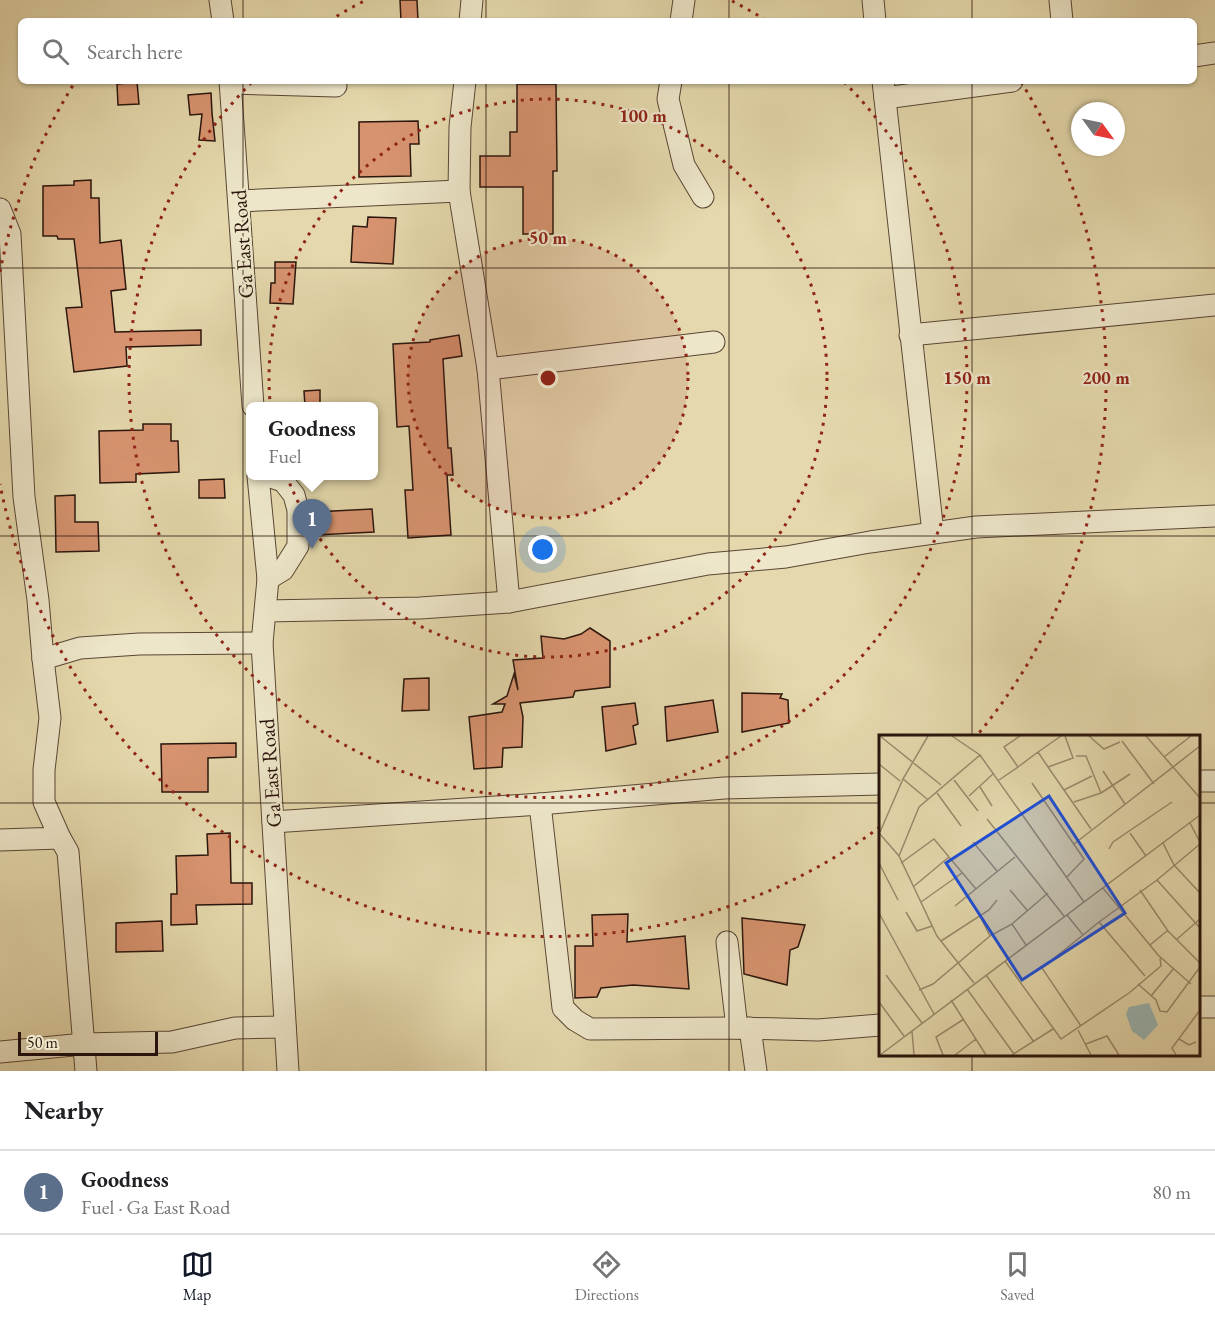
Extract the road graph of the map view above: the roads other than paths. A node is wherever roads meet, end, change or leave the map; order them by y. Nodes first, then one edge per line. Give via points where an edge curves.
1 (220, 0) edge
2 (472, 0) edge
3 (684, 0) edge
4 (873, 0) edge
5 (1060, 0) edge
6 (223, 18) edge
7 (470, 18) edge
8 (681, 18) edge
9 (875, 18) edge
10 (1062, 18) edge
11 (1215, 53) edge
12 (1197, 56) edge
13 (230, 84) edge
14 (283, 84) edge
15 (465, 84) edge
16 (670, 84) edge
17 (969, 84) edge
18 (336, 86) dead end
19 (884, 90) edge
20 (459, 191) junction
21 (703, 197) dead end
22 (239, 201) junction
23 (0, 209) edge
24 (1215, 305) edge
25 (910, 335) junction
26 (714, 342) dead end
27 (488, 369) junction
28 (253, 402) edge
29 (258, 480) edge
30 (280, 480) edge
31 (1215, 516) edge
32 (933, 533) junction
33 (268, 579) junction
34 (509, 602) junction
35 (266, 611) junction
36 (262, 643) junction
37 (43, 659) junction
38 (879, 784) edge
39 (540, 804) junction
40 (273, 822) junction
41 (60, 838) junction
42 (0, 840) edge
43 (727, 942) dead end
44 (879, 1025) edge
45 (285, 1027) junction
46 (744, 1028) junction
47 (84, 1044) junction
48 (0, 1052) edge
49 (86, 1071) edge
50 (288, 1071) edge
51 (756, 1071) edge

1 - 6 street
2 - 7 street
3 - 8 street
4 - 9 street
5 - 10 street
11 - 12 street
13 - 22 street, Ga East Road
14 - 18 street
15 - 20 street
16 - 21 street via 668,99 684,165
17 - 19 street
19 - 25 street
20 - 22 street
20 - 27 street
22 - 28 street, Ga East Road
23 - 37 street via 10,234 24,497
24 - 25 street
25 - 32 street
26 - 27 street
27 - 34 street
29 - 33 street, Ga East Road
30 - 33 street via 294,495 298,546 284,570
31 - 32 street via 976,527
32 - 34 street via 786,557 708,564
33 - 35 street, Ga East Road
34 - 35 street
35 - 36 street, Ga East Road
36 - 37 street via 80,648
36 - 40 street, Ga East Road
37 - 41 street via 50,718 44,802
38 - 39 street via 724,788
39 - 40 street
39 - 46 street via 563,1008 590,1029
40 - 45 street, Ga East Road
41 - 42 street
41 - 47 street via 68,852
43 - 46 street
44 - 46 street via 818,1030
45 - 47 street via 236,1028 172,1042
45 - 50 street, Ga East Road
46 - 51 street
47 - 48 street
47 - 49 street

